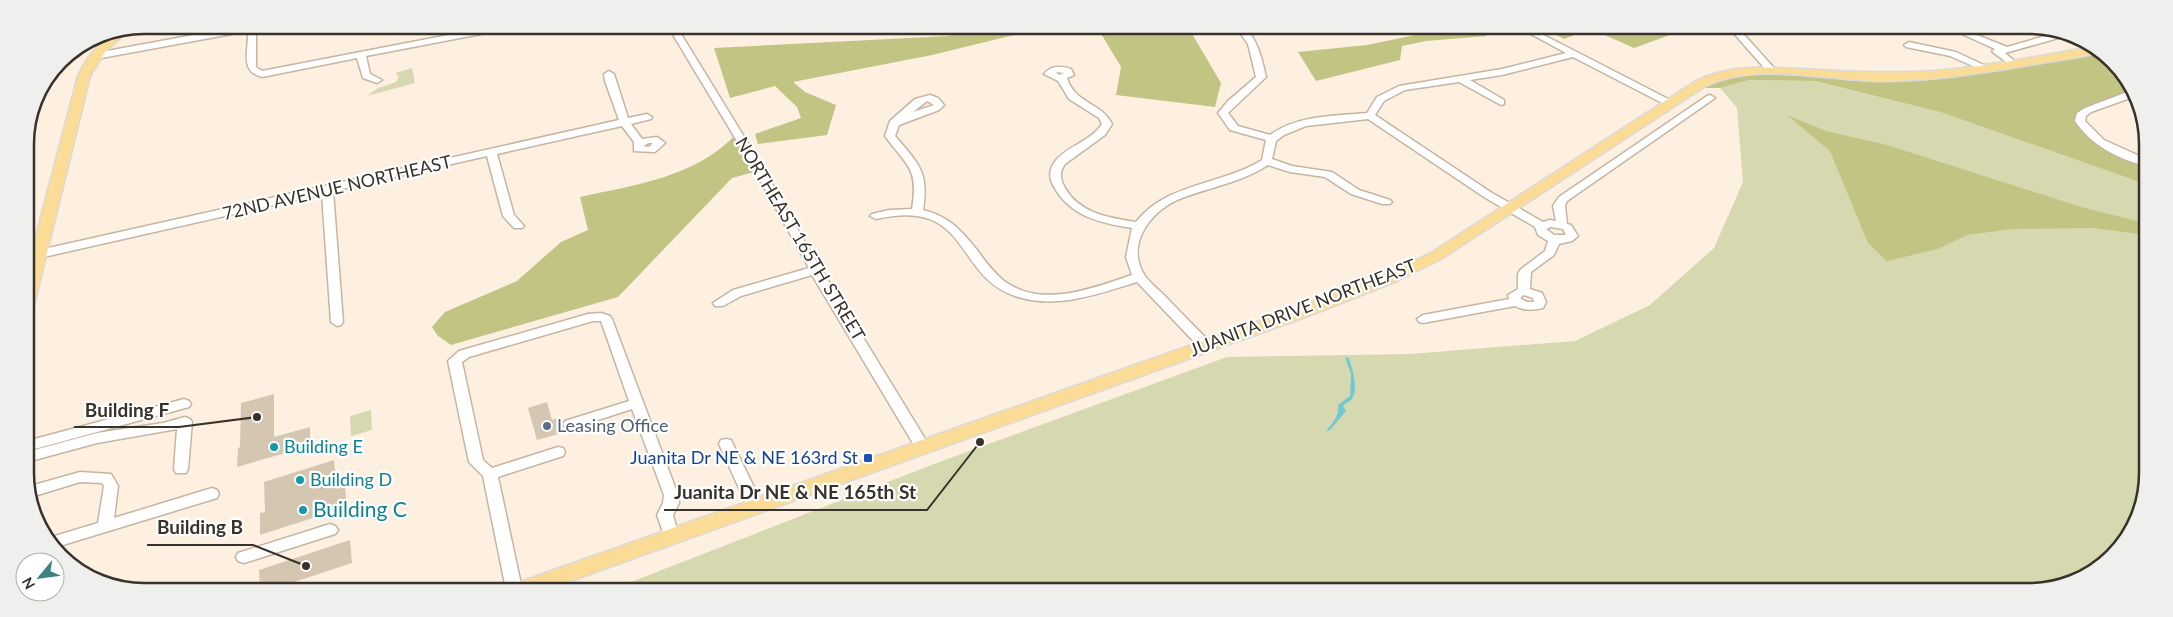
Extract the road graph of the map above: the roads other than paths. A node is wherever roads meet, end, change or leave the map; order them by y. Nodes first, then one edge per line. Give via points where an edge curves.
1 (214, 34) edge
2 (252, 34) edge
3 (465, 34) edge
4 (677, 34) edge
5 (1248, 34) edge
6 (1536, 34) edge
7 (1738, 34) edge
8 (1967, 34) edge
9 (116, 37) edge
10 (2053, 37) edge
11 (1909, 45) dead end
12 (2006, 50) junction
13 (2089, 51) edge
14 (361, 54) junction
15 (1575, 54) junction
16 (96, 56) junction
17 (2013, 64) junction
18 (1985, 68) junction
19 (1771, 70) junction
20 (609, 74) dead end
21 (1062, 78) dead end
22 (1461, 78) junction
23 (377, 80) dead end
24 (2128, 95) edge
25 (1710, 98) dead end
26 (1501, 102) dead end
27 (1671, 104) junction
28 (1370, 116) junction
29 (647, 117) dead end
30 (901, 119) dead end
31 (626, 122) junction
32 (1272, 139) junction
33 (640, 142) dead end
34 (491, 152) junction
35 (2139, 160) edge
36 (1267, 162) junction
37 (327, 190) junction
38 (1386, 202) dead end
39 (1511, 209) junction
40 (917, 212) junction
41 (876, 216) dead end
42 (1562, 225) junction
43 (518, 226) dead end
44 (1139, 226) junction
45 (1542, 226) junction
46 (1554, 240) junction
47 (34, 249) edge
48 (34, 256) edge
49 (816, 270) junction
50 (1139, 277) junction
51 (719, 304) dead end
52 (1423, 320) dead end
53 (337, 322) dead end
54 (1205, 345) junction
55 (637, 403) junction
56 (184, 404) dead end
57 (570, 424) dead end
58 (34, 444) edge
59 (726, 444) dead end
60 (922, 446) junction
61 (558, 452) dead end
62 (34, 455) edge
63 (182, 469) dead end
64 (490, 474) junction
65 (35, 490) edge
66 (212, 494) dead end
67 (754, 506) junction
68 (105, 526) junction
69 (330, 530) dead end
70 (671, 537) junction
71 (57, 541) edge
72 (244, 557) dead end
73 (513, 583) edge
74 (541, 583) edge

1 - 16 street
2 - 14 street via 250,67 262,74
3 - 14 street
4 - 49 street, NORTHEAST 165TH STREET
5 - 32 street via 1261,77 1255,86 1228,104 1223,113 1234,128
6 - 15 street
7 - 19 street
8 - 12 street
9 - 16 main road
10 - 12 street
11 - 18 street via 1952,54
12 - 17 street via 1997,51
13 - 17 main road, JUANITA DRIVE NORTHEAST
14 - 23 street via 366,76
15 - 22 street via 1502,72
15 - 27 street
16 - 47 main road via 82,84
17 - 18 main road, JUANITA DRIVE NORTHEAST
18 - 19 main road, JUANITA DRIVE NORTHEAST via 1874,77
19 - 27 main road, JUANITA DRIVE NORTHEAST via 1718,75
20 - 31 street via 610,85
21 - 44 street via 1073,98 1104,116 1107,124 1100,135 1067,155 1058,165 1055,173 1060,190 1080,211 1108,221
22 - 26 street
22 - 28 street via 1390,92 1380,99
24 - 35 street via 2088,110 2081,115 2080,121 2100,142
25 - 42 street via 1563,199 1559,206
27 - 39 main road, JUANITA DRIVE NORTHEAST
28 - 32 street via 1311,123 1292,128
28 - 39 street
29 - 31 street, 72ND AVENUE NORTHEAST
30 - 40 street via 894,123 890,136 916,166 921,189
31 - 33 street via 634,139
31 - 34 street, 72ND AVENUE NORTHEAST
32 - 36 street
34 - 37 street, 72ND AVENUE NORTHEAST
34 - 43 street via 509,216
36 - 38 street via 1290,170 1328,174 1355,192
36 - 44 street via 1243,176 1167,201 1152,210
37 - 48 street, 72ND AVENUE NORTHEAST
37 - 53 street
39 - 45 street
39 - 54 main road, JUANITA DRIVE NORTHEAST via 1407,271
40 - 41 street
40 - 50 street via 938,218 954,228 990,274 1018,293 1039,297 1079,295
42 - 45 street via 1550,223
42 - 46 street via 1570,230 1572,236 1566,240
44 - 50 street via 1132,257
45 - 46 street via 1542,234
46 - 52 street via 1550,253 1526,270 1520,296 1505,305
49 - 51 street via 737,293
49 - 60 street, NORTHEAST 165TH STREET
50 - 54 street
54 - 60 main road, JUANITA DRIVE NORTHEAST
55 - 57 street
55 - 64 street via 606,320 601,317 464,354 455,361 476,462
55 - 70 street via 672,495 665,515
56 - 58 street
59 - 67 street
60 - 67 main road, JUANITA DRIVE NORTHEAST
61 - 64 street
62 - 63 street via 97,438 185,422
64 - 73 street
65 - 68 street via 80,477 106,478 111,486
66 - 68 street
67 - 70 main road, JUANITA DRIVE NORTHEAST
68 - 71 street
69 - 72 street
70 - 74 main road, JUANITA DRIVE NORTHEAST

